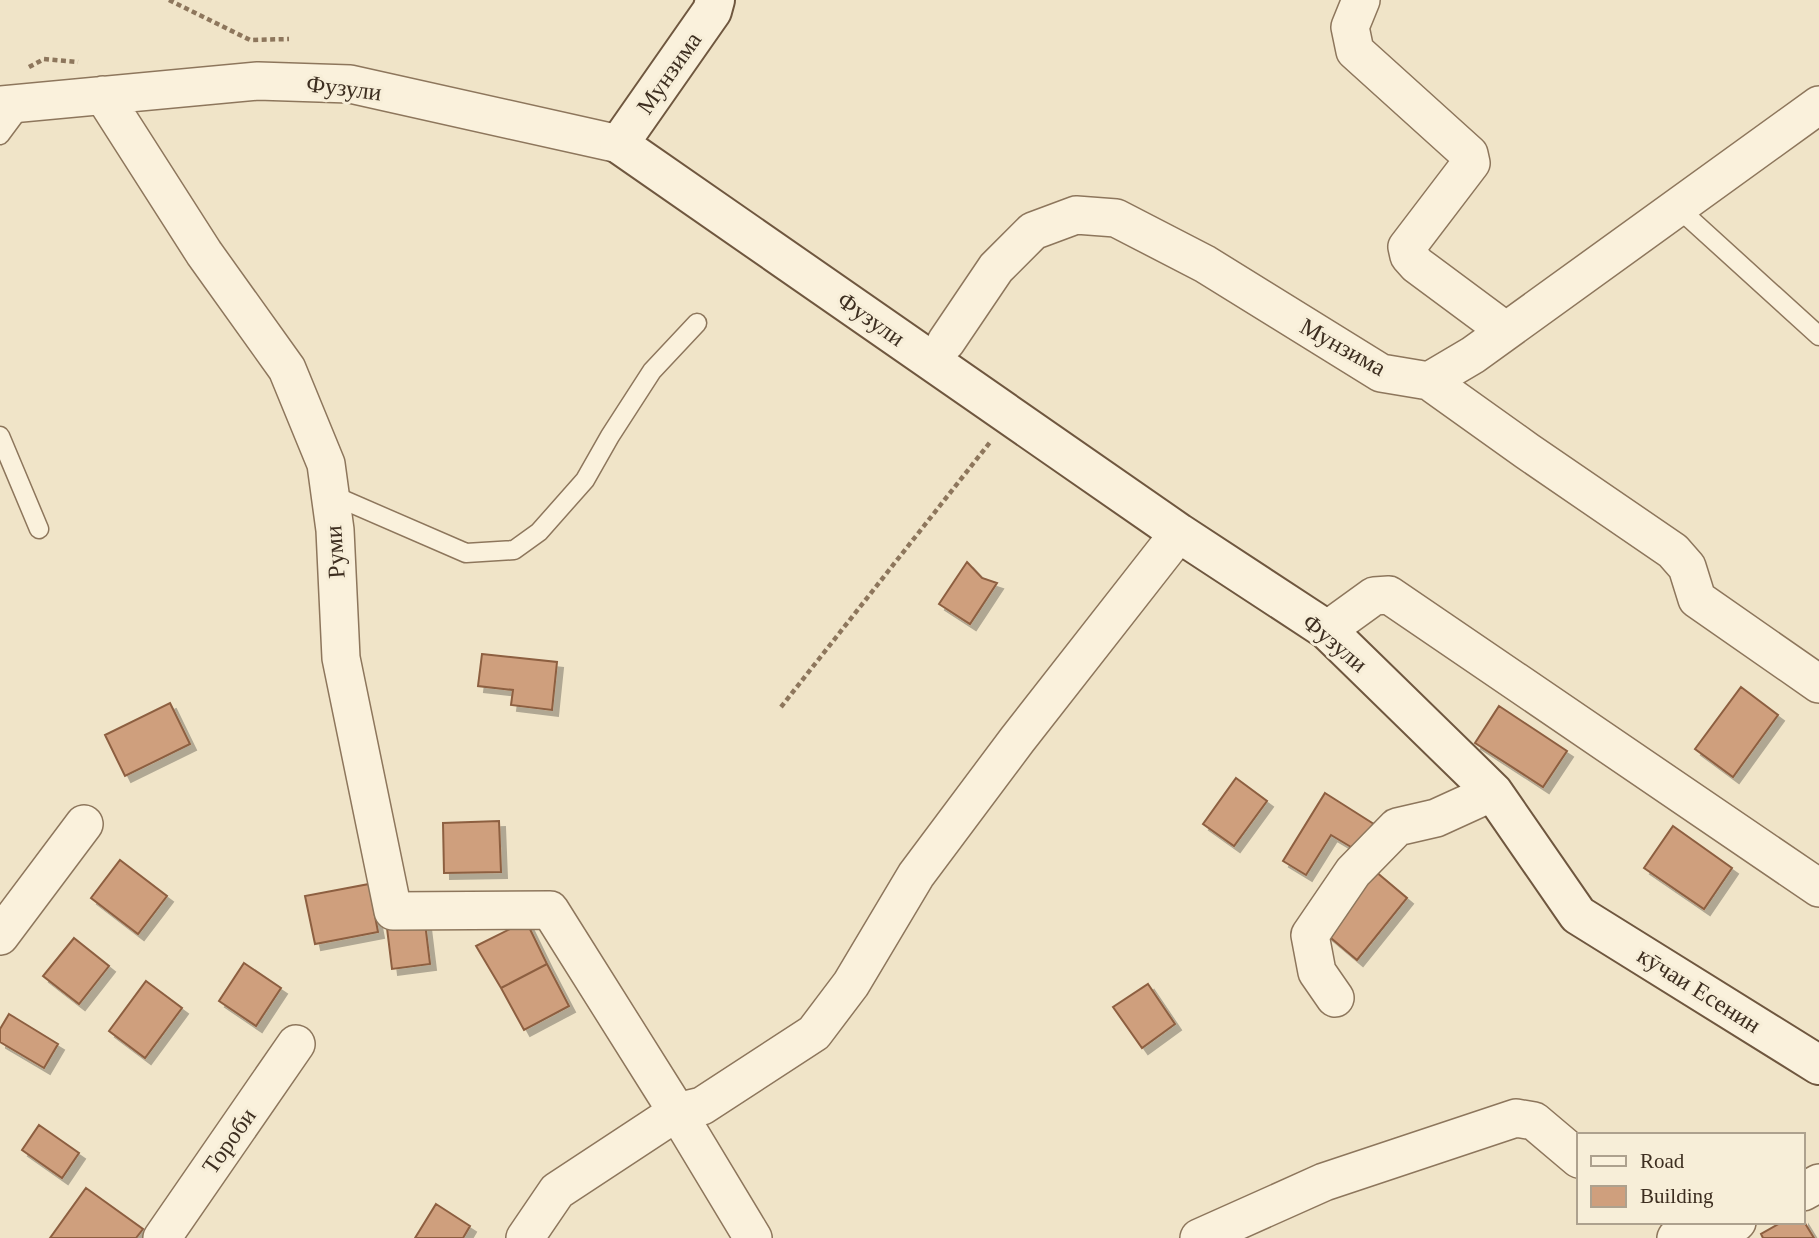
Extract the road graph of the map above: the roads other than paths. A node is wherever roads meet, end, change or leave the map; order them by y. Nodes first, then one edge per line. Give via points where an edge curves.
1 (715, 0) edge
2 (1361, 0) edge
3 (103, 95) junction
4 (12, 104) edge
5 (1819, 105) edge
6 (0, 135) edge
7 (619, 144) junction
8 (1677, 207) junction
9 (697, 323) dead end
10 (1506, 331) junction
11 (1819, 335) edge
12 (946, 342) dead end
13 (1429, 381) junction
14 (0, 436) edge
15 (330, 494) junction
16 (39, 529) dead end
17 (1179, 533) junction
18 (1327, 630) junction
19 (1819, 684) edge
20 (1493, 792) junction
21 (84, 824) dead end
22 (1819, 888) edge
23 (1578, 915) joint
24 (0, 936) edge
25 (1335, 998) dead end
26 (296, 1044) dead end
27 (1819, 1065) edge
28 (677, 1112) junction
29 (1577, 1157) edge
30 (1656, 1224) edge
31 (1729, 1224) edge
32 (162, 1238) edge
33 (525, 1238) edge
34 (753, 1238) edge
35 (1199, 1238) edge
36 (1674, 1238) edge

1 - 7 street, Мунзима via 712,11
2 - 10 street via 1350,27 1355,51 1469,154 1471,163 1407,247 1409,256
3 - 4 street, Фузули
3 - 7 street, Фузули via 258,81 349,84
3 - 15 street, Руми via 204,253 287,369 326,464
4 - 6 lane
5 - 8 street
7 - 17 street, Фузули
8 - 10 street
8 - 11 lane
9 - 15 lane via 652,371 585,481 539,532 514,550 466,553
10 - 13 street
12 - 13 street, Мунзима via 996,268 1033,232 1076,215 1116,218 1205,264 1381,373
13 - 19 street via 1673,551 1687,567 1697,599
14 - 16 lane
15 - 28 street, Руми via 341,658 393,911 550,910
17 - 18 street, Фузули
17 - 28 street via 916,875 851,984 814,1032 702,1106
18 - 20 street, Фузули
18 - 22 street via 1374,596 1389,595
20 - 23 street, Фузули
20 - 25 street via 1436,818 1397,827 1353,872 1310,935 1317,972
21 - 24 street
23 - 27 street, кӯчаи Есенин
26 - 32 street, Тороби
28 - 33 street via 557,1191
28 - 34 street
29 - 35 street via 1534,1121 1516,1118 1324,1182
30 - 36 street
31 - 36 street

